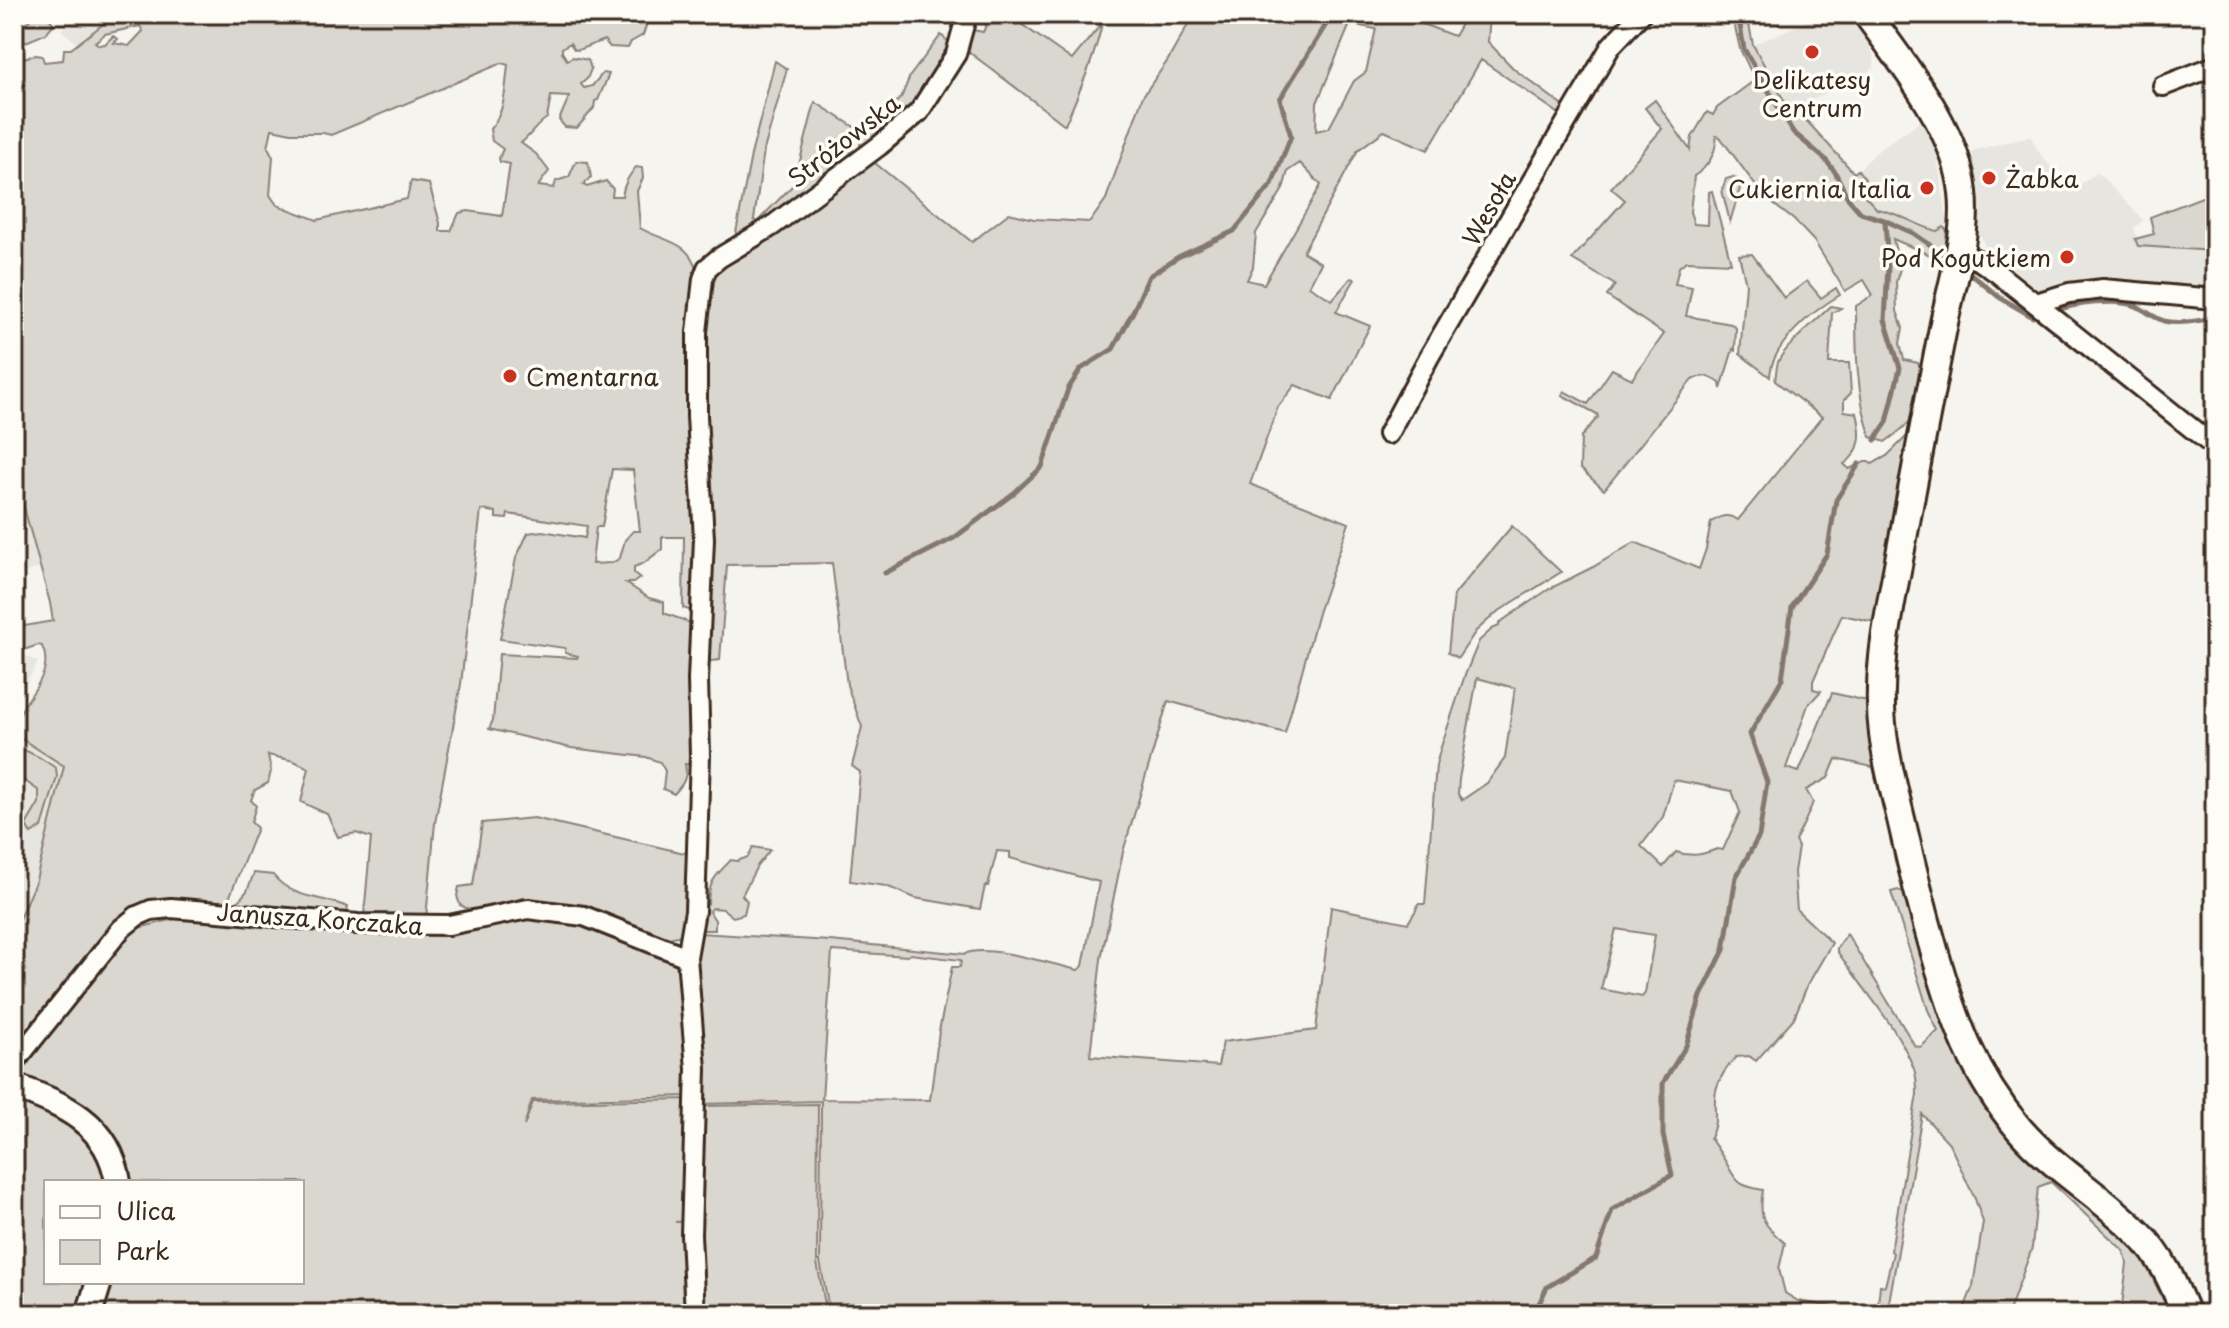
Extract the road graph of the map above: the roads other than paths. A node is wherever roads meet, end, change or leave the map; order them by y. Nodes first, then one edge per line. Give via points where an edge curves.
1 (967, 14) edge
2 (1641, 14) edge
3 (1867, 14) edge
4 (2215, 66) edge
5 (2163, 86) dead end
6 (1960, 255) junction
7 (2215, 299) edge
8 (2046, 311) junction
9 (1388, 434) dead end
10 (2215, 447) edge
11 (687, 957) junction
12 (14, 1063) edge
13 (14, 1086) edge
14 (118, 1180) edge
15 (98, 1284) edge
16 (89, 1314) edge
17 (695, 1314) edge
18 (2186, 1314) edge

1 - 11 street, Stróżowska via 956,54 919,112 772,226 707,268 697,332 704,539 695,911
2 - 9 street, Wesoła via 1611,46
3 - 6 main road via 1947,137 1960,175
4 - 5 street
6 - 8 street via 1980,261
6 - 18 main road via 1887,628 1880,702 1888,766 1927,925 1968,1051 2022,1132 2139,1234 2165,1267
7 - 8 street via 2103,289 2069,293
8 - 10 street
11 - 12 street, Janusza Korczaka via 584,916 528,909 449,925 151,910 121,929
11 - 17 street via 696,1069 691,1235
13 - 14 street via 87,1122 113,1158
15 - 16 street

